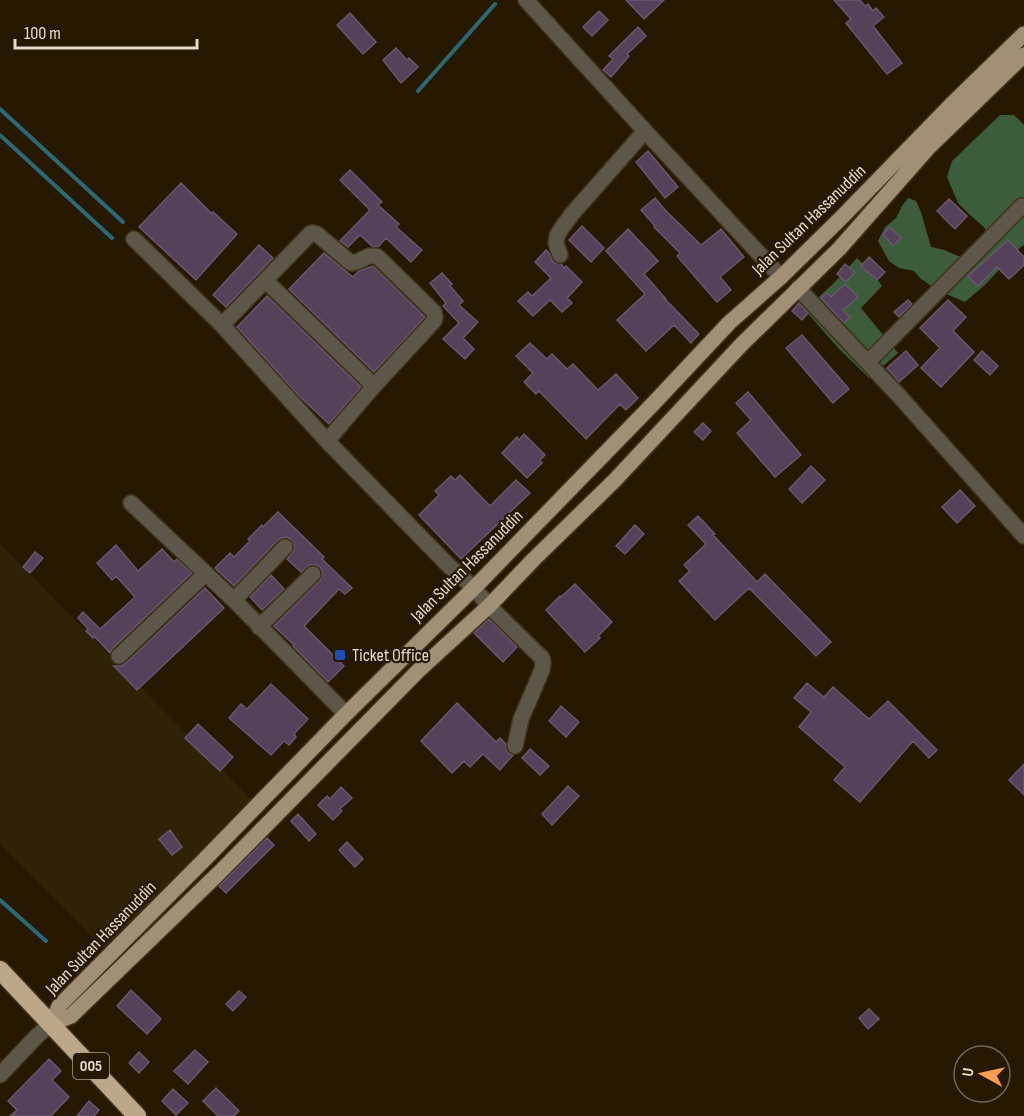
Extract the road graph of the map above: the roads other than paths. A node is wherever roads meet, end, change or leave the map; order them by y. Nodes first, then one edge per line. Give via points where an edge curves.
1 (526, 0) edge
2 (1024, 34) edge
3 (1024, 55) edge
4 (645, 131) junction
5 (1022, 206) dead end
6 (840, 219) junction
7 (853, 233) junction
8 (134, 239) dead end
9 (560, 255) dead end
10 (781, 276) junction
11 (266, 281) junction
12 (798, 288) junction
13 (222, 326) junction
14 (868, 362) junction
15 (374, 386) junction
16 (327, 441) junction
17 (131, 503) dead end
18 (1024, 536) edge
19 (285, 547) dead end
20 (205, 574) junction
21 (313, 574) dead end
22 (474, 588) junction
23 (234, 600) junction
24 (489, 606) junction
25 (259, 627) junction
26 (119, 656) dead end
27 (346, 714) junction
28 (515, 746) dead end
29 (228, 836) junction
30 (243, 848) junction
31 (205, 859) junction
32 (220, 872) junction
33 (0, 970) edge
34 (48, 1020) junction
35 (0, 1075) edge
36 (137, 1116) edge

1 - 4 street
2 - 6 main road, Jalan Sultan Hassanuddin
3 - 7 main road, Jalan Sultan Hassanuddin via 928,147
4 - 9 street via 561,230 556,243
4 - 10 street
5 - 14 street
6 - 7 main road
6 - 10 main road, Jalan Sultan Hassanuddin
7 - 12 main road, Jalan Sultan Hassanuddin
8 - 13 street
10 - 22 main road, Jalan Sultan Hassanuddin via 729,323
11 - 13 street
11 - 15 street
11 - 15 street via 314,233 351,263 370,255 378,257 435,317
12 - 14 street
12 - 24 main road, Jalan Sultan Hassanuddin
13 - 16 street
14 - 18 street
15 - 16 street
16 - 22 street
17 - 20 street
19 - 23 street
20 - 23 street
20 - 26 street
21 - 25 street
22 - 24 street
22 - 27 main road, Jalan Sultan Hassanuddin
23 - 25 street
24 - 28 street via 543,663
24 - 30 main road, Jalan Sultan Hassanuddin via 419,670
25 - 27 street
27 - 29 main road, Jalan Sultan Hassanuddin
29 - 30 main road
29 - 31 main road, Jalan Sultan Hassanuddin
30 - 32 main road, Jalan Sultan Hassanuddin
31 - 32 main road
31 - 34 main road, Jalan Sultan Hassanuddin
32 - 34 main road, Jalan Sultan Hassanuddin via 71,1017
33 - 34 highway
34 - 35 street
34 - 36 highway, 005

